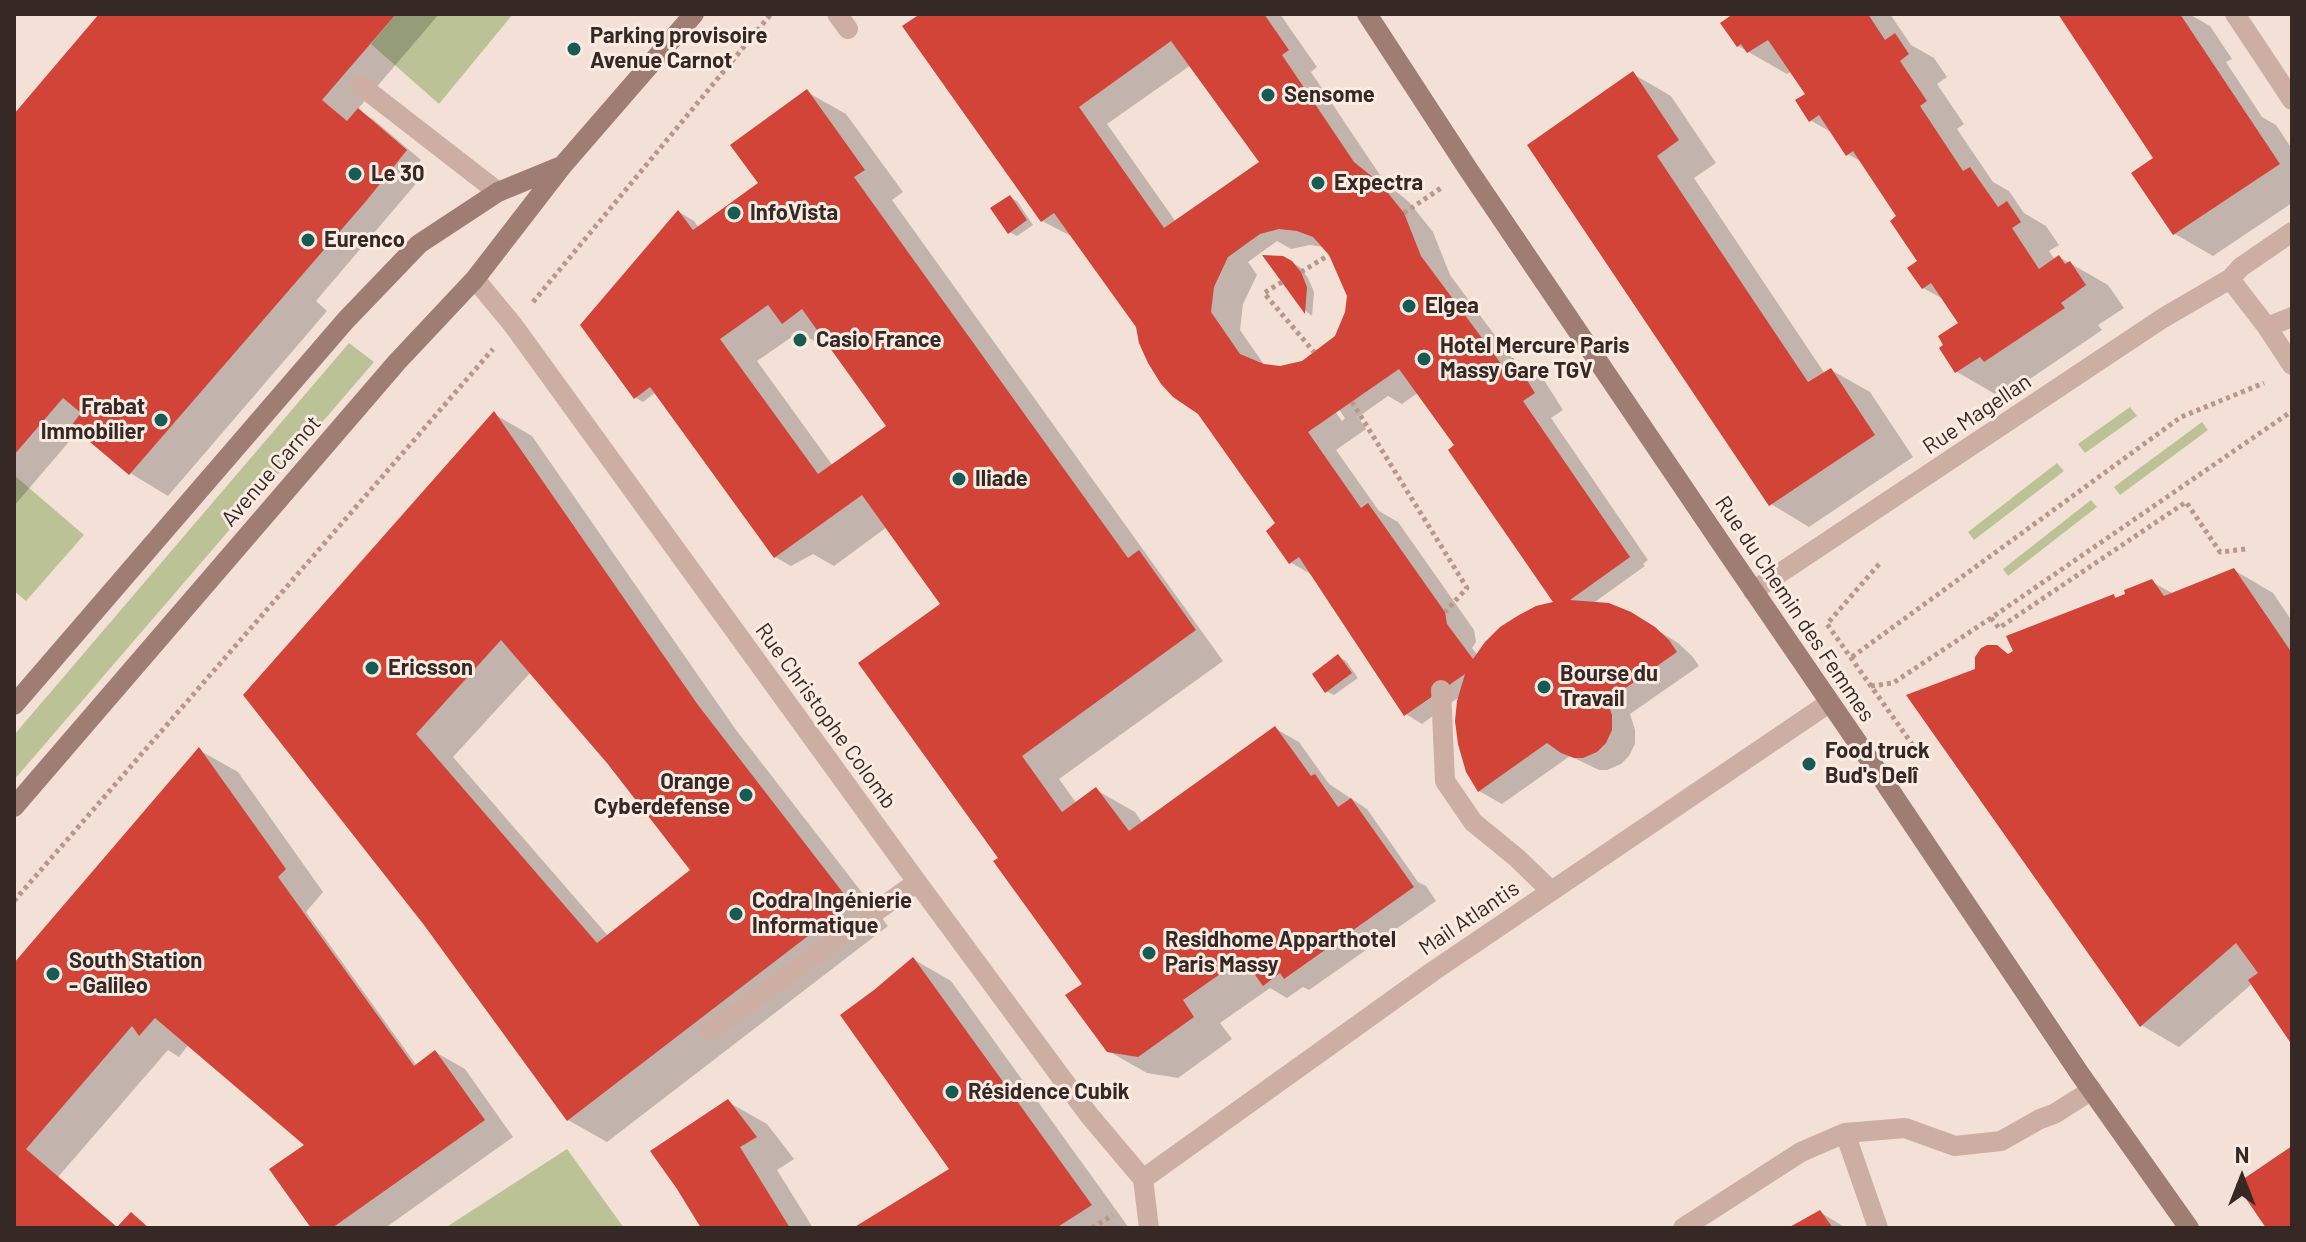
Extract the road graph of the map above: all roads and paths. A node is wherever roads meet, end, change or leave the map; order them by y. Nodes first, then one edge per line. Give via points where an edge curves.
1 (694, 14) edge
2 (771, 14) edge
3 (1367, 14) edge
4 (2235, 14) edge
5 (360, 85) dead end
6 (2292, 100) edge
7 (563, 165) junction
8 (1468, 169) junction
9 (498, 192) junction
10 (1404, 213) dead end
11 (2292, 232) edge
12 (1329, 255) dead end
13 (1301, 272) dead end
14 (475, 279) junction
15 (2230, 279) junction
16 (1282, 282) dead end
17 (535, 300) dead end
18 (2292, 317) edge
19 (2267, 327) junction
20 (490, 351) dead end
21 (1314, 352) dead end
22 (2292, 365) edge
23 (2269, 381) dead end
24 (1352, 402) dead end
25 (2292, 411) edge
26 (2246, 549) dead end
27 (1879, 564) dead end
28 (1753, 591) junction
29 (1445, 612) dead end
30 (1991, 618) junction
31 (1852, 657) junction
32 (1871, 686) junction
33 (1441, 690) dead end
34 (1829, 703) junction
35 (14, 705) edge
36 (1912, 744) dead end
37 (14, 807) edge
38 (917, 882) junction
39 (1551, 891) junction
40 (14, 901) edge
41 (710, 1031) dead end
42 (2092, 1090) junction
43 (1845, 1133) junction
44 (1143, 1179) junction
45 (1092, 1228) edge
46 (1116, 1228) edge
47 (1149, 1228) edge
48 (1683, 1228) edge
49 (1878, 1228) edge
50 (2189, 1228) edge

1 - 7 street, Avenue Carnot
2 - 17 path
3 - 8 street, Rue du Chemin des Femmes
4 - 6 street
5 - 9 street
7 - 9 street, Avenue Carnot
7 - 14 street, Avenue Carnot
8 - 10 path
8 - 28 street, Rue du Chemin des Femmes
9 - 35 street, Avenue Carnot via 419,244 346,320
11 - 15 street, Rue Magellan
12 - 13 path
14 - 37 street, Avenue Carnot via 397,362
14 - 38 street, Rue Christophe Colomb
15 - 19 street
15 - 28 street, Rue Magellan via 2163,318
16 - 21 path via 1264,293
18 - 19 street
19 - 22 street
20 - 40 path
23 - 31 path via 2181,417
24 - 29 path via 1467,588
25 - 30 path
26 - 30 path via 2220,552 2186,502 1999,628
27 - 31 path via 1827,624
28 - 34 street, Rue du Chemin des Femmes
30 - 32 path via 1893,683
31 - 32 path
32 - 36 path
33 - 39 street via 1445,781 1473,822
34 - 39 street, Mail Atlantis
34 - 42 street, Rue du Chemin des Femmes
38 - 41 street
38 - 44 street, Rue Christophe Colomb via 1089,1115
39 - 44 street, Mail Atlantis
42 - 43 street via 2001,1141 1955,1146 1905,1128
42 - 50 street, Rue du Chemin des Femmes
43 - 48 street via 1801,1152
43 - 49 street
44 - 47 street
45 - 46 path via 1113,1214

